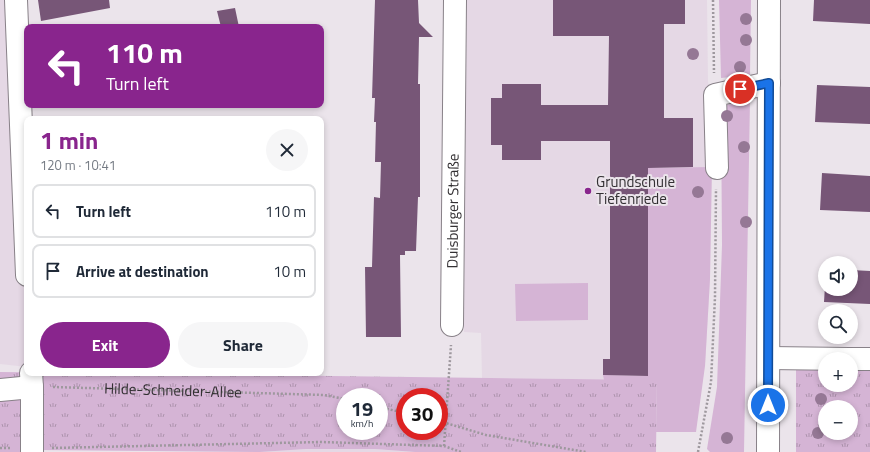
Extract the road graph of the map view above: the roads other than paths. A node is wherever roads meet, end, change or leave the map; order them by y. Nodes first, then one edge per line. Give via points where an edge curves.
1 (16, 0) edge
2 (455, 0) edge
3 (769, 0) edge
4 (769, 83) junction
5 (717, 168) road end
6 (24, 190) edge
7 (452, 325) road end
8 (769, 358) junction
9 (818, 359) edge
10 (858, 359) edge
11 (870, 359) edge
12 (31, 380) edge
13 (0, 390) edge
14 (32, 450) edge
15 (768, 452) edge

1 - 6 street
2 - 7 street, Duisburger Straße
3 - 4 street
4 - 5 street via 715,95
4 - 8 street
8 - 9 street
8 - 15 street
10 - 11 street
12 - 13 street
12 - 14 street

